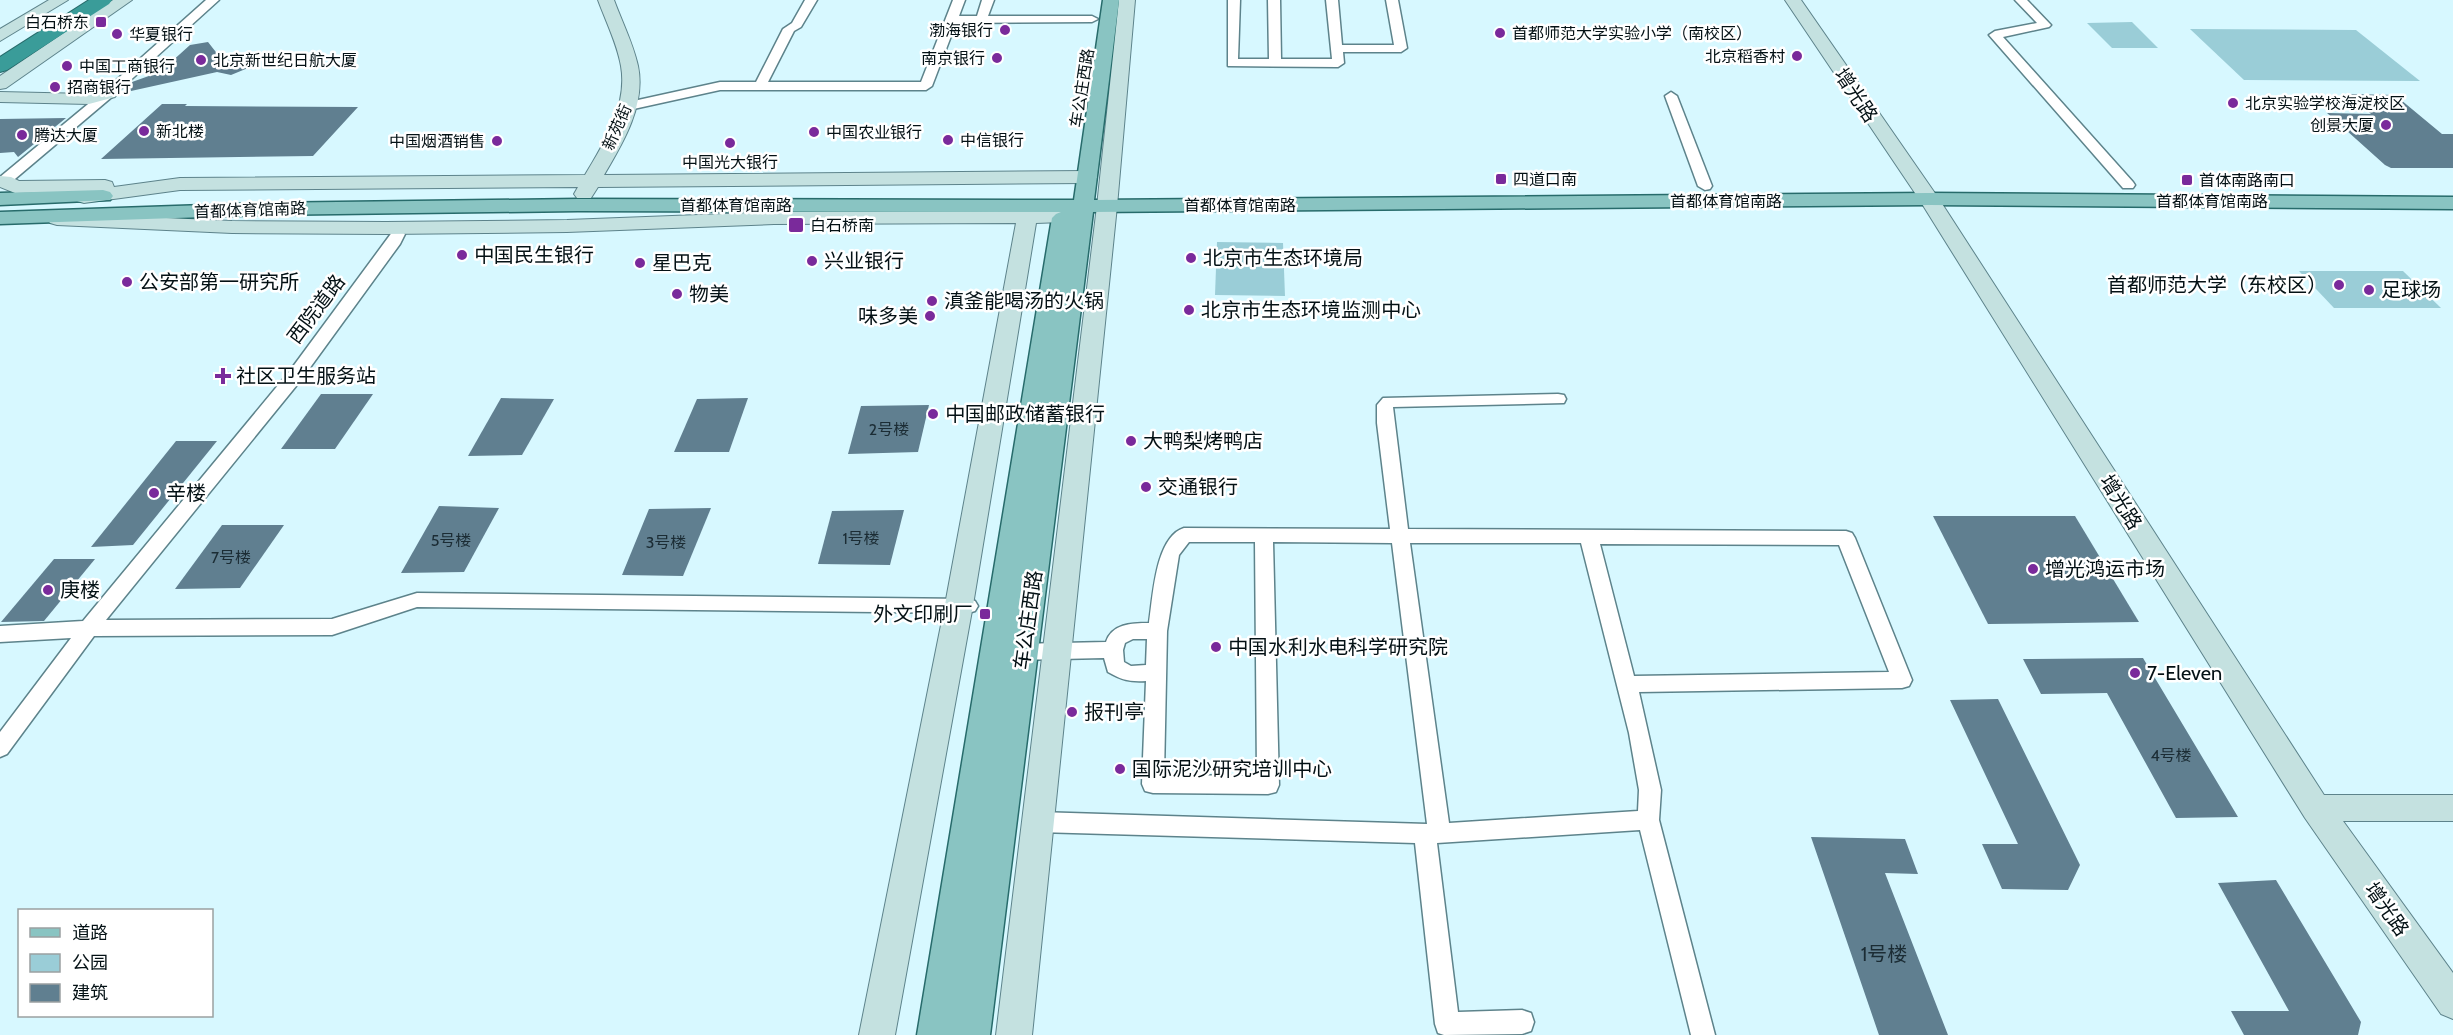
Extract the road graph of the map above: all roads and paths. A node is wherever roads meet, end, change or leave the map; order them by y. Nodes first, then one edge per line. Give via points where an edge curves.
1 (60, 0) edge
2 (82, 0) edge
3 (102, 0) edge
4 (124, 0) edge
5 (213, 0) edge
6 (606, 0) edge
7 (811, 0) edge
8 (959, 0) edge
9 (988, 0) edge
10 (1095, 0) edge
11 (1111, 0) edge
12 (1127, 0) edge
13 (1234, 0) edge
14 (1274, 0) edge
15 (1332, 0) edge
16 (1392, 0) edge
17 (1793, 0) edge
18 (2021, 0) edge
19 (1092, 19) junction
20 (952, 20) junction
21 (981, 20) junction
22 (0, 36) edge
23 (1337, 49) junction
24 (0, 52) edge
25 (1275, 63) junction
26 (0, 66) edge
27 (0, 84) edge
28 (760, 86) junction
29 (110, 93) junction
30 (1671, 96) dead end
31 (0, 98) edge
32 (629, 106) junction
33 (180, 184) junction
34 (2128, 185) junction
35 (1705, 186) junction
36 (2453, 186) edge
37 (2, 190) edge
38 (1924, 192) junction
39 (584, 193) junction
40 (84, 197) junction
41 (1082, 198) junction
42 (2453, 203) edge
43 (27, 217) junction
44 (0, 218) edge
45 (1027, 218) junction
46 (567, 226) junction
47 (398, 234) dead end
48 (1558, 399) dead end
49 (1264, 535) junction
50 (1398, 535) junction
51 (1589, 538) junction
52 (963, 605) junction
53 (89, 628) junction
54 (1157, 631) junction
55 (0, 634) edge
56 (1057, 651) junction
57 (1113, 651) junction
58 (1010, 652) junction
59 (1156, 672) junction
60 (1626, 684) junction
61 (0, 748) edge
62 (2316, 808) junction
63 (2453, 808) edge
64 (1648, 820) junction
65 (1038, 822) junction
66 (1432, 834) junction
67 (2453, 1002) edge
68 (1522, 1022) dead end
69 (877, 1035) edge
70 (936, 1035) edge
71 (971, 1035) edge
72 (1014, 1035) edge
73 (1703, 1035) edge

1 - 22 street
2 - 24 highway
3 - 26 highway
4 - 27 street
5 - 29 street
6 - 32 street, 新苑街 via 631,72
7 - 28 street via 797,25 789,29
8 - 20 street
9 - 21 street
10 - 19 main road, 车公庄西路
11 - 41 main road, 车公庄西路
12 - 41 street
13 - 25 street via 1232,63
14 - 25 street
15 - 23 street
16 - 23 street via 1401,48
17 - 38 street, 增光路
18 - 34 street via 2045,25 1995,35
19 - 21 street
19 - 41 main road, 车公庄西路
20 - 21 street
20 - 28 street via 926,86
23 - 25 street via 1338,63
28 - 32 street via 720,86
29 - 31 street via 89,99
29 - 37 street
30 - 35 street
32 - 39 street, 新苑街
33 - 37 street
33 - 39 street, 首都体育馆南路
33 - 40 street, 首都体育馆南路
34 - 36 main road, 首都体育馆南路
34 - 38 main road, 首都体育馆南路
35 - 38 main road, 首都体育馆南路
35 - 41 main road, 首都体育馆南路
37 - 40 main road, 首都体育馆南路
38 - 41 main road, 首都体育馆南路
38 - 42 main road, 首都体育馆南路
38 - 62 street, 增光路
39 - 40 main road, 首都体育馆南路
39 - 41 main road, 首都体育馆南路
39 - 41 street, 首都体育馆南路
39 - 43 main road, 首都体育馆南路
39 - 46 street, 新苑街
41 - 45 street, 首都体育馆南路
41 - 56 street
41 - 58 main road, 车公庄西路
43 - 44 main road, 首都体育馆南路
43 - 46 street, 首都体育馆南路 via 232,227
45 - 46 street, 首都体育馆南路 via 774,219
45 - 52 street
47 - 53 street, 西院道路 via 295,376
48 - 50 street via 1417,400 1385,405
49 - 50 street
49 - 54 street via 1184,535 1170,553
49 - 59 street via 1268,785 1153,784
50 - 51 street
50 - 66 street
51 - 60 street
51 - 60 street via 1846,538 1902,680
52 - 53 street via 417,600 332,627
52 - 69 street
53 - 55 street
53 - 61 street, 西院道路
54 - 57 street via 1130,631 1117,638
54 - 59 street
56 - 57 street
56 - 58 street
56 - 65 street
57 - 59 street via 1115,666 1128,674
58 - 70 main road, 车公庄西路
58 - 71 main road, 车公庄西路
60 - 64 street via 1650,790
62 - 63 street
62 - 67 street, 增光路
64 - 66 street
64 - 73 street
65 - 66 street
65 - 72 street
66 - 68 street via 1448,1024

